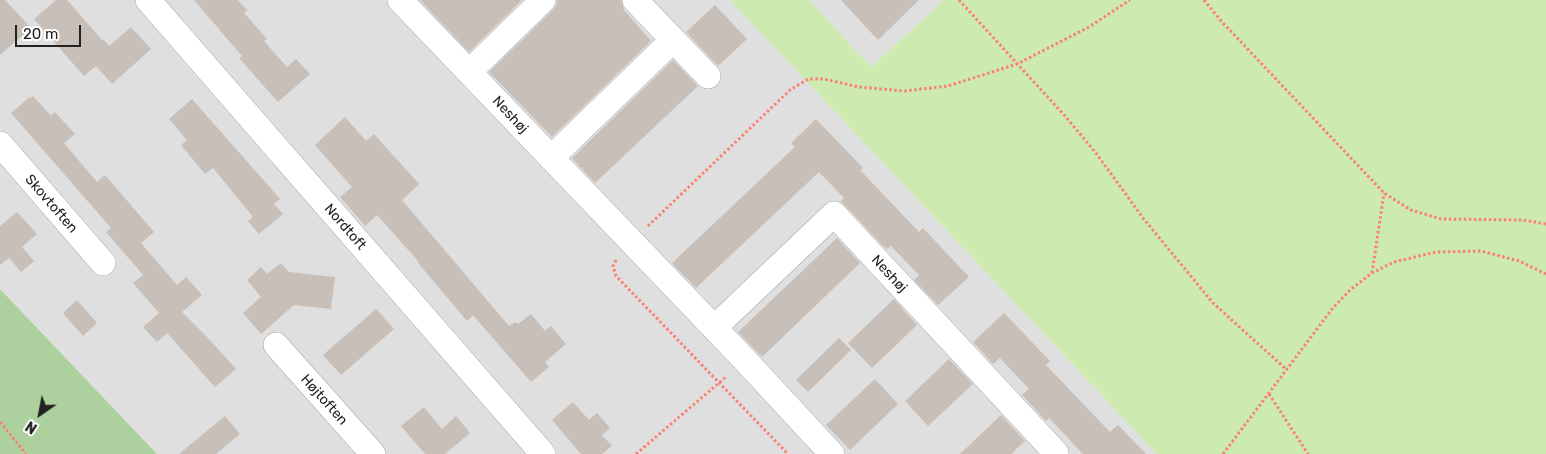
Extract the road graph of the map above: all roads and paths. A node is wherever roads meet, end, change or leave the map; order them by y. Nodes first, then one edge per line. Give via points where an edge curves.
1 (148, 0) edge
2 (400, 0) edge
3 (542, 0) edge
4 (635, 0) edge
5 (958, 0) edge
6 (1130, 0) edge
7 (1204, 0) edge
8 (673, 40) junction
9 (1017, 64) junction
10 (469, 72) junction
11 (708, 76) dead end
12 (0, 144) edge
13 (550, 158) junction
14 (1384, 193) junction
15 (1546, 224) edge
16 (632, 242) junction
17 (103, 263) dead end
18 (1372, 273) junction
19 (1546, 274) edge
20 (714, 328) junction
21 (276, 345) dead end
22 (1287, 370) junction
23 (719, 383) junction
24 (1269, 394) junction
25 (0, 422) edge
26 (26, 454) edge
27 (373, 454) edge
28 (543, 454) edge
29 (636, 454) edge
30 (788, 454) edge
31 (832, 454) edge
32 (1055, 454) edge
33 (1223, 454) edge
34 (1308, 454) edge

1 - 28 street, Nordtoft
2 - 10 street, Neshøj
3 - 10 street
4 - 8 street
5 - 9 path
6 - 9 path via 1089,27
7 - 14 path
8 - 11 street
8 - 13 street
9 - 16 path via 948,86 905,90 859,88 824,79 808,79 790,90
9 - 22 path via 1096,153 1143,218 1212,303
10 - 13 street, Neshøj
12 - 17 street, Skovtoften
13 - 16 street, Neshøj
14 - 15 path via 1411,210 1441,219 1523,220
14 - 18 path
16 - 20 street, Neshøj
16 - 23 path via 617,256 613,266 616,276
18 - 19 path via 1394,262 1436,252 1482,251 1519,261
18 - 22 path via 1332,309
20 - 31 street, Neshøj
20 - 32 street, Neshøj via 834,214
21 - 27 street, Højtoften
22 - 24 path
23 - 29 path
23 - 30 path
24 - 33 path
24 - 34 path
25 - 26 path

